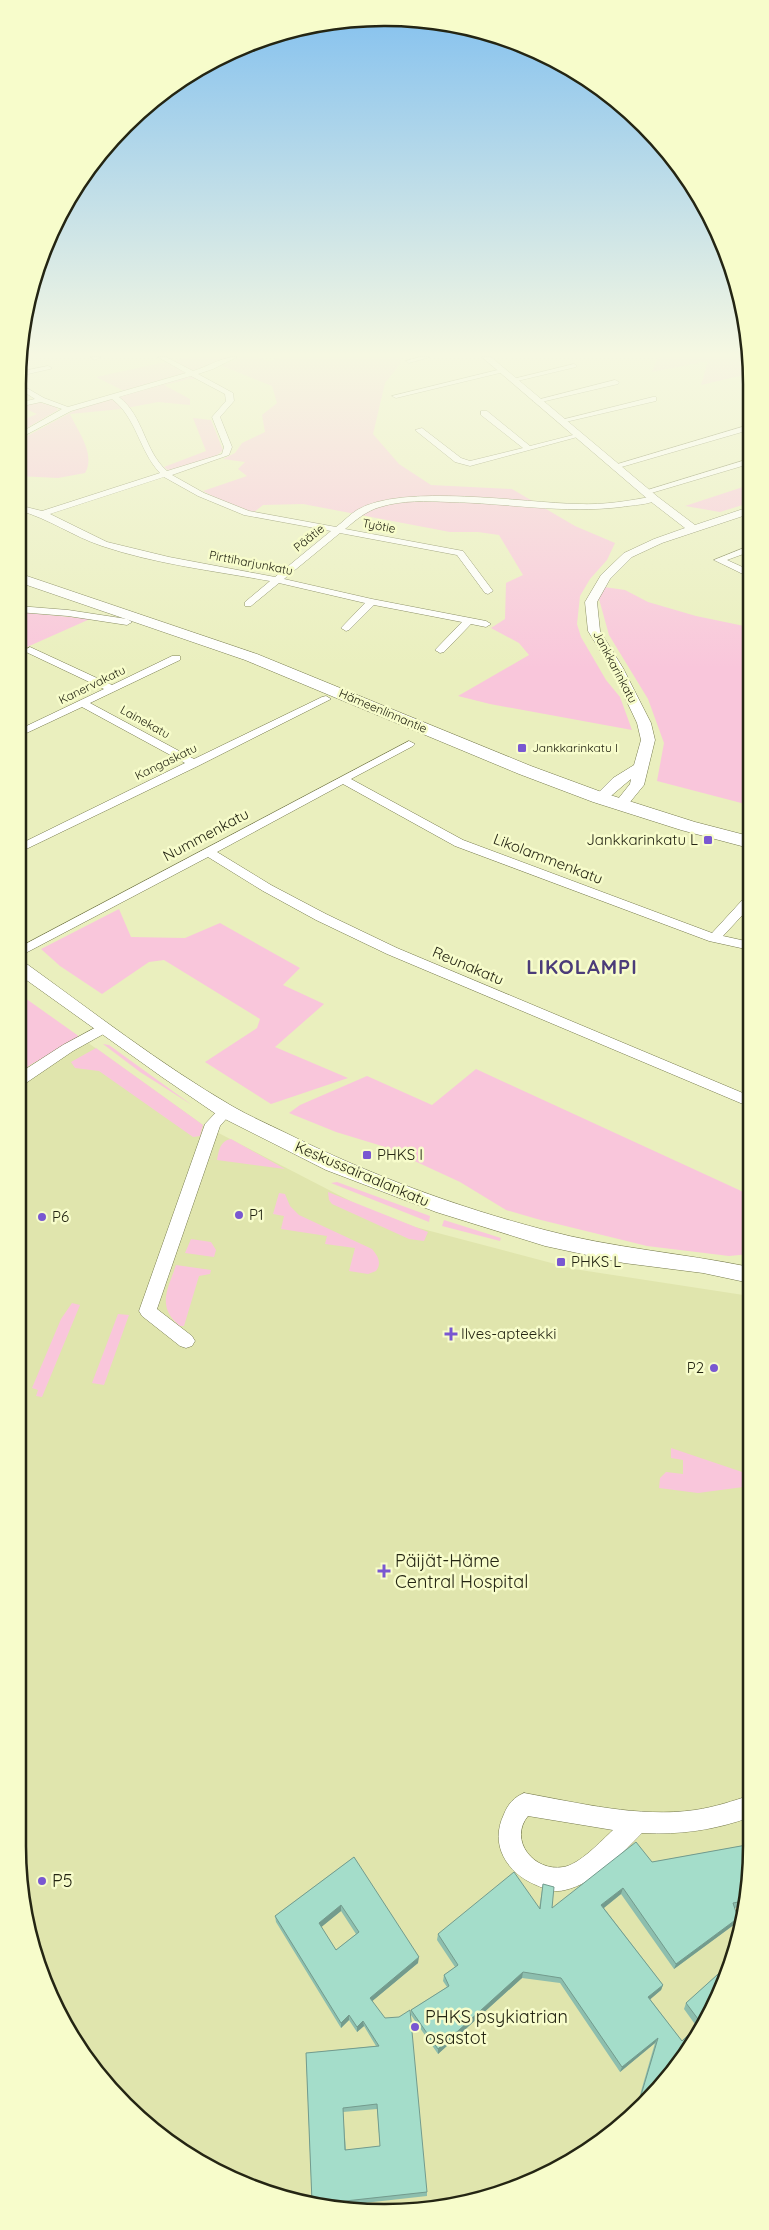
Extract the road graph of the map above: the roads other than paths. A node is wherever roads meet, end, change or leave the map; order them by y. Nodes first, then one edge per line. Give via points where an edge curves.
1 (155, 461) edge
2 (208, 461) edge
3 (461, 461) edge
4 (484, 461) edge
5 (609, 461) edge
6 (632, 461) edge
7 (743, 463) edge
8 (615, 466) junction
9 (166, 474) junction
10 (645, 492) junction
11 (654, 500) junction
12 (26, 510) edge
13 (743, 512) edge
14 (42, 514) junction
15 (693, 529) junction
16 (337, 531) junction
17 (743, 552) edge
18 (26, 571) edge
19 (743, 571) edge
20 (26, 580) edge
21 (277, 580) junction
22 (488, 591) dead end
23 (372, 602) junction
24 (248, 604) dead end
25 (26, 610) edge
26 (127, 622) dead end
27 (468, 622) junction
28 (486, 624) dead end
29 (346, 628) dead end
30 (30, 650) dead end
31 (440, 650) dead end
32 (176, 658) dead end
33 (113, 689) junction
34 (326, 700) dead end
35 (84, 704) junction
36 (28, 728) edge
37 (409, 744) dead end
38 (194, 764) junction
39 (640, 767) junction
40 (344, 780) junction
41 (616, 796) junction
42 (743, 828) edge
43 (743, 840) edge
44 (26, 845) edge
45 (209, 852) junction
46 (743, 907) edge
47 (714, 938) junction
48 (743, 944) edge
49 (26, 949) edge
50 (26, 972) edge
51 (104, 1028) junction
52 (26, 1076) edge
53 (743, 1099) edge
54 (226, 1111) junction
55 (703, 1265) junction
56 (743, 1266) edge
57 (743, 1274) edge
58 (186, 1341) dead end
59 (743, 1809) edge
60 (636, 1823) junction

1 - 9 street
2 - 9 street
3 - 4 street
5 - 8 street
6 - 8 street
7 - 10 street
8 - 10 street
9 - 14 street
9 - 16 street, Työtie via 228,508
10 - 11 street
11 - 15 street
11 - 16 street, Päätie via 582,507 400,501 364,510
12 - 14 street, Pirttiharjunkatu
13 - 15 street, Jankkarinkatu
14 - 21 street, Pirttiharjunkatu via 104,544
15 - 39 street, Jankkarinkatu via 628,555 605,576 591,602 594,631 617,668 644,723 648,740
16 - 21 street, Päätie
16 - 22 street, Työtie via 460,554
17 - 19 street via 719,560
18 - 41 main road, Hämeenlinnantie via 265,650
20 - 41 main road, Hämeenlinnantie via 251,656 525,770
21 - 23 street, Pirttiharjunkatu
21 - 24 street, Päätie
23 - 27 street, Pirttiharjunkatu
23 - 29 street
25 - 26 street
27 - 28 street, Pirttiharjunkatu
27 - 31 street
30 - 33 street
32 - 33 street, Kanervakatu
33 - 35 street, Kanervakatu
34 - 38 street, Kangaskatu
35 - 36 street, Kanervakatu
35 - 38 street, Lainekatu
37 - 40 street, Nummenkatu
38 - 44 street, Kangaskatu
39 - 41 street via 618,781
39 - 41 street, Jankkarinkatu via 637,785
40 - 45 street, Nummenkatu
40 - 47 street, Likolammenkatu via 459,843
41 - 42 main road, Hämeenlinnantie
41 - 43 main road, Hämeenlinnantie via 688,826
45 - 49 street, Nummenkatu
45 - 53 street, Reunakatu via 267,888 392,951
46 - 47 street
47 - 48 street, Likolammenkatu
50 - 51 street, Keskussairaalankatu
51 - 52 street
51 - 54 street, Keskussairaalankatu
54 - 55 street, Keskussairaalankatu via 333,1165 443,1207 588,1248
54 - 58 street via 213,1124 148,1311
55 - 56 street
55 - 57 street, Keskussairaalankatu
59 - 60 street via 696,1820
60 - 60 street via 524,1804 511,1819 508,1831 513,1853 521,1865 533,1873 563,1879 587,1868

